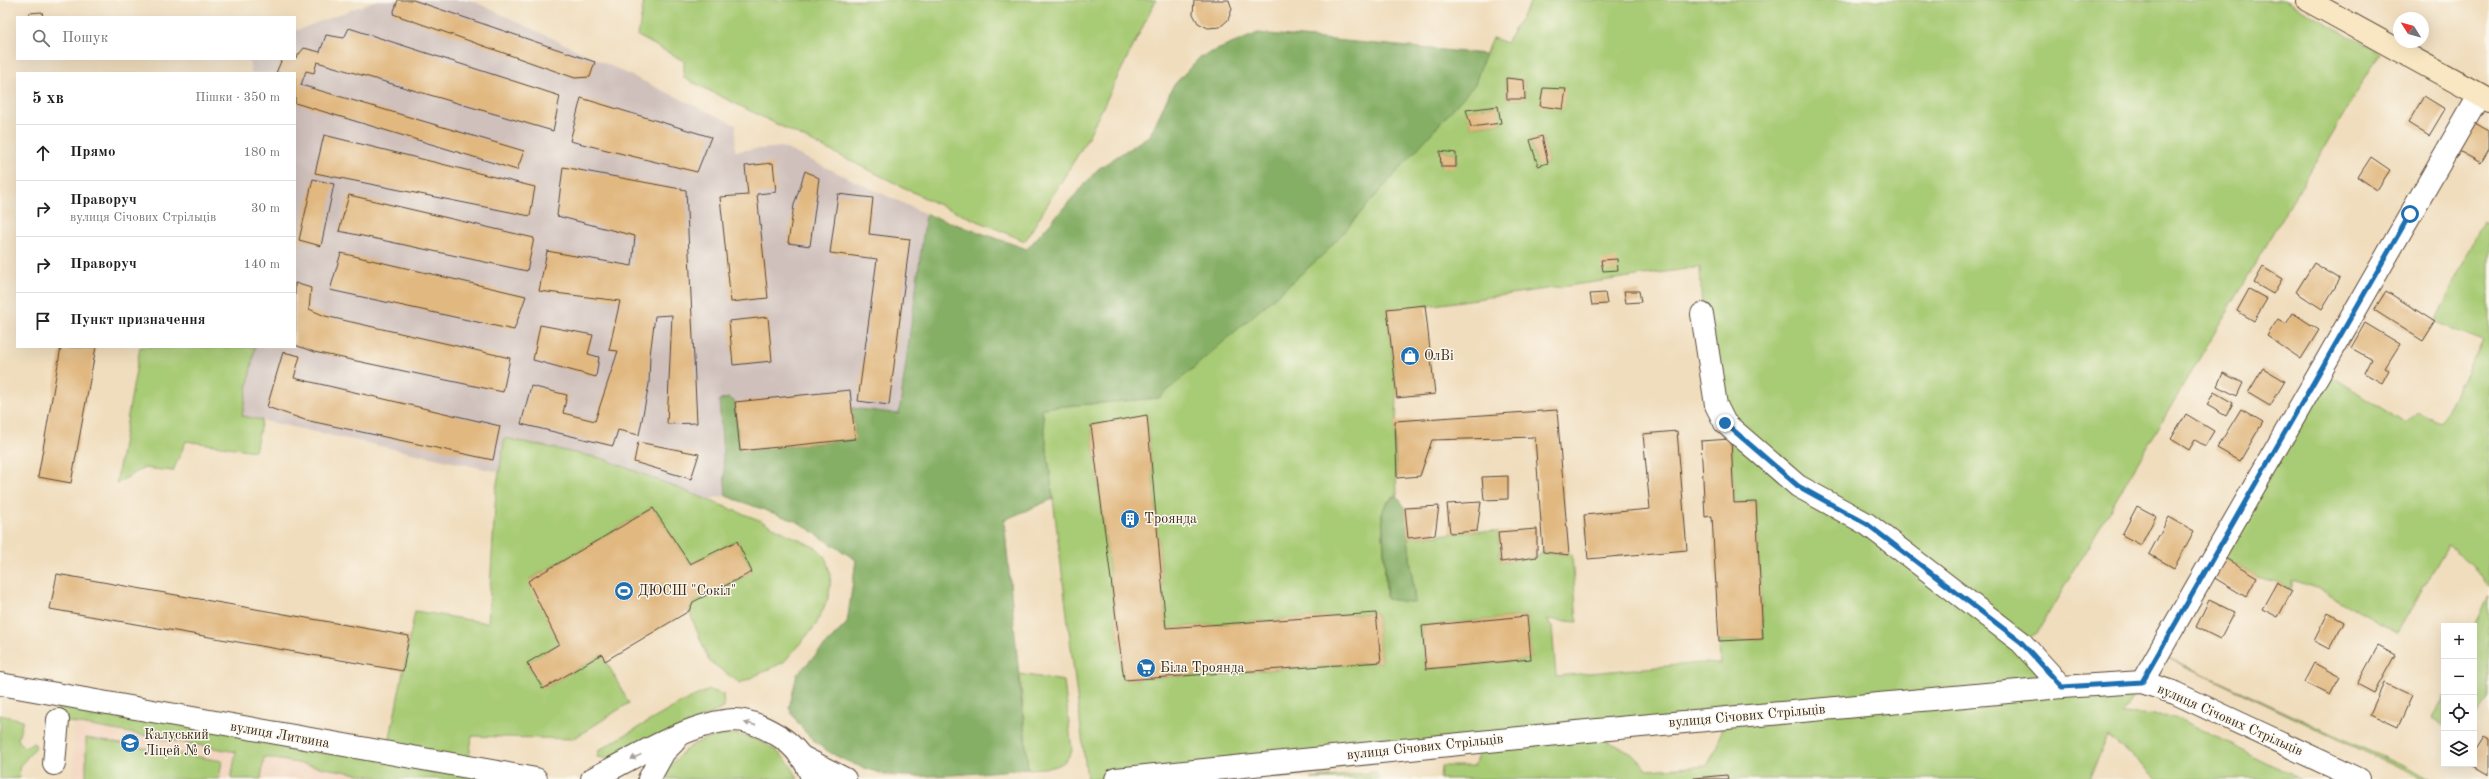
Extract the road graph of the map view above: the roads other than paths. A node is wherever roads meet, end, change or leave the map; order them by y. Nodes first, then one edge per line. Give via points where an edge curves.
1 (2307, 0) edge
2 (2484, 98) edge
3 (1702, 314) dead end
4 (2142, 682) junction
5 (0, 684) edge
6 (2062, 687) junction
7 (58, 720) dead end
8 (684, 734) junction
9 (800, 756) junction
10 (54, 764) dead end
11 (536, 779) edge
12 (592, 779) edge
13 (649, 779) edge
14 (812, 779) edge
15 (845, 779) edge
16 (1116, 779) edge
17 (2360, 779) edge

1 - 2 main road
2 - 4 street
3 - 6 street via 1716,405 1725,423 1798,486 1867,524 2021,642
4 - 6 street, вулиця Січових Стрільців
4 - 17 street, вулиця Січових Стрільців via 2175,693
5 - 11 street, вулиця Литвина
6 - 16 street, вулиця Січових Стрільців
7 - 10 street
9 -> 8 street via 785,740 762,726 736,720 709,723
8 -> 12 street
8 - 13 street via 664,752
9 - 14 street
9 - 15 street

